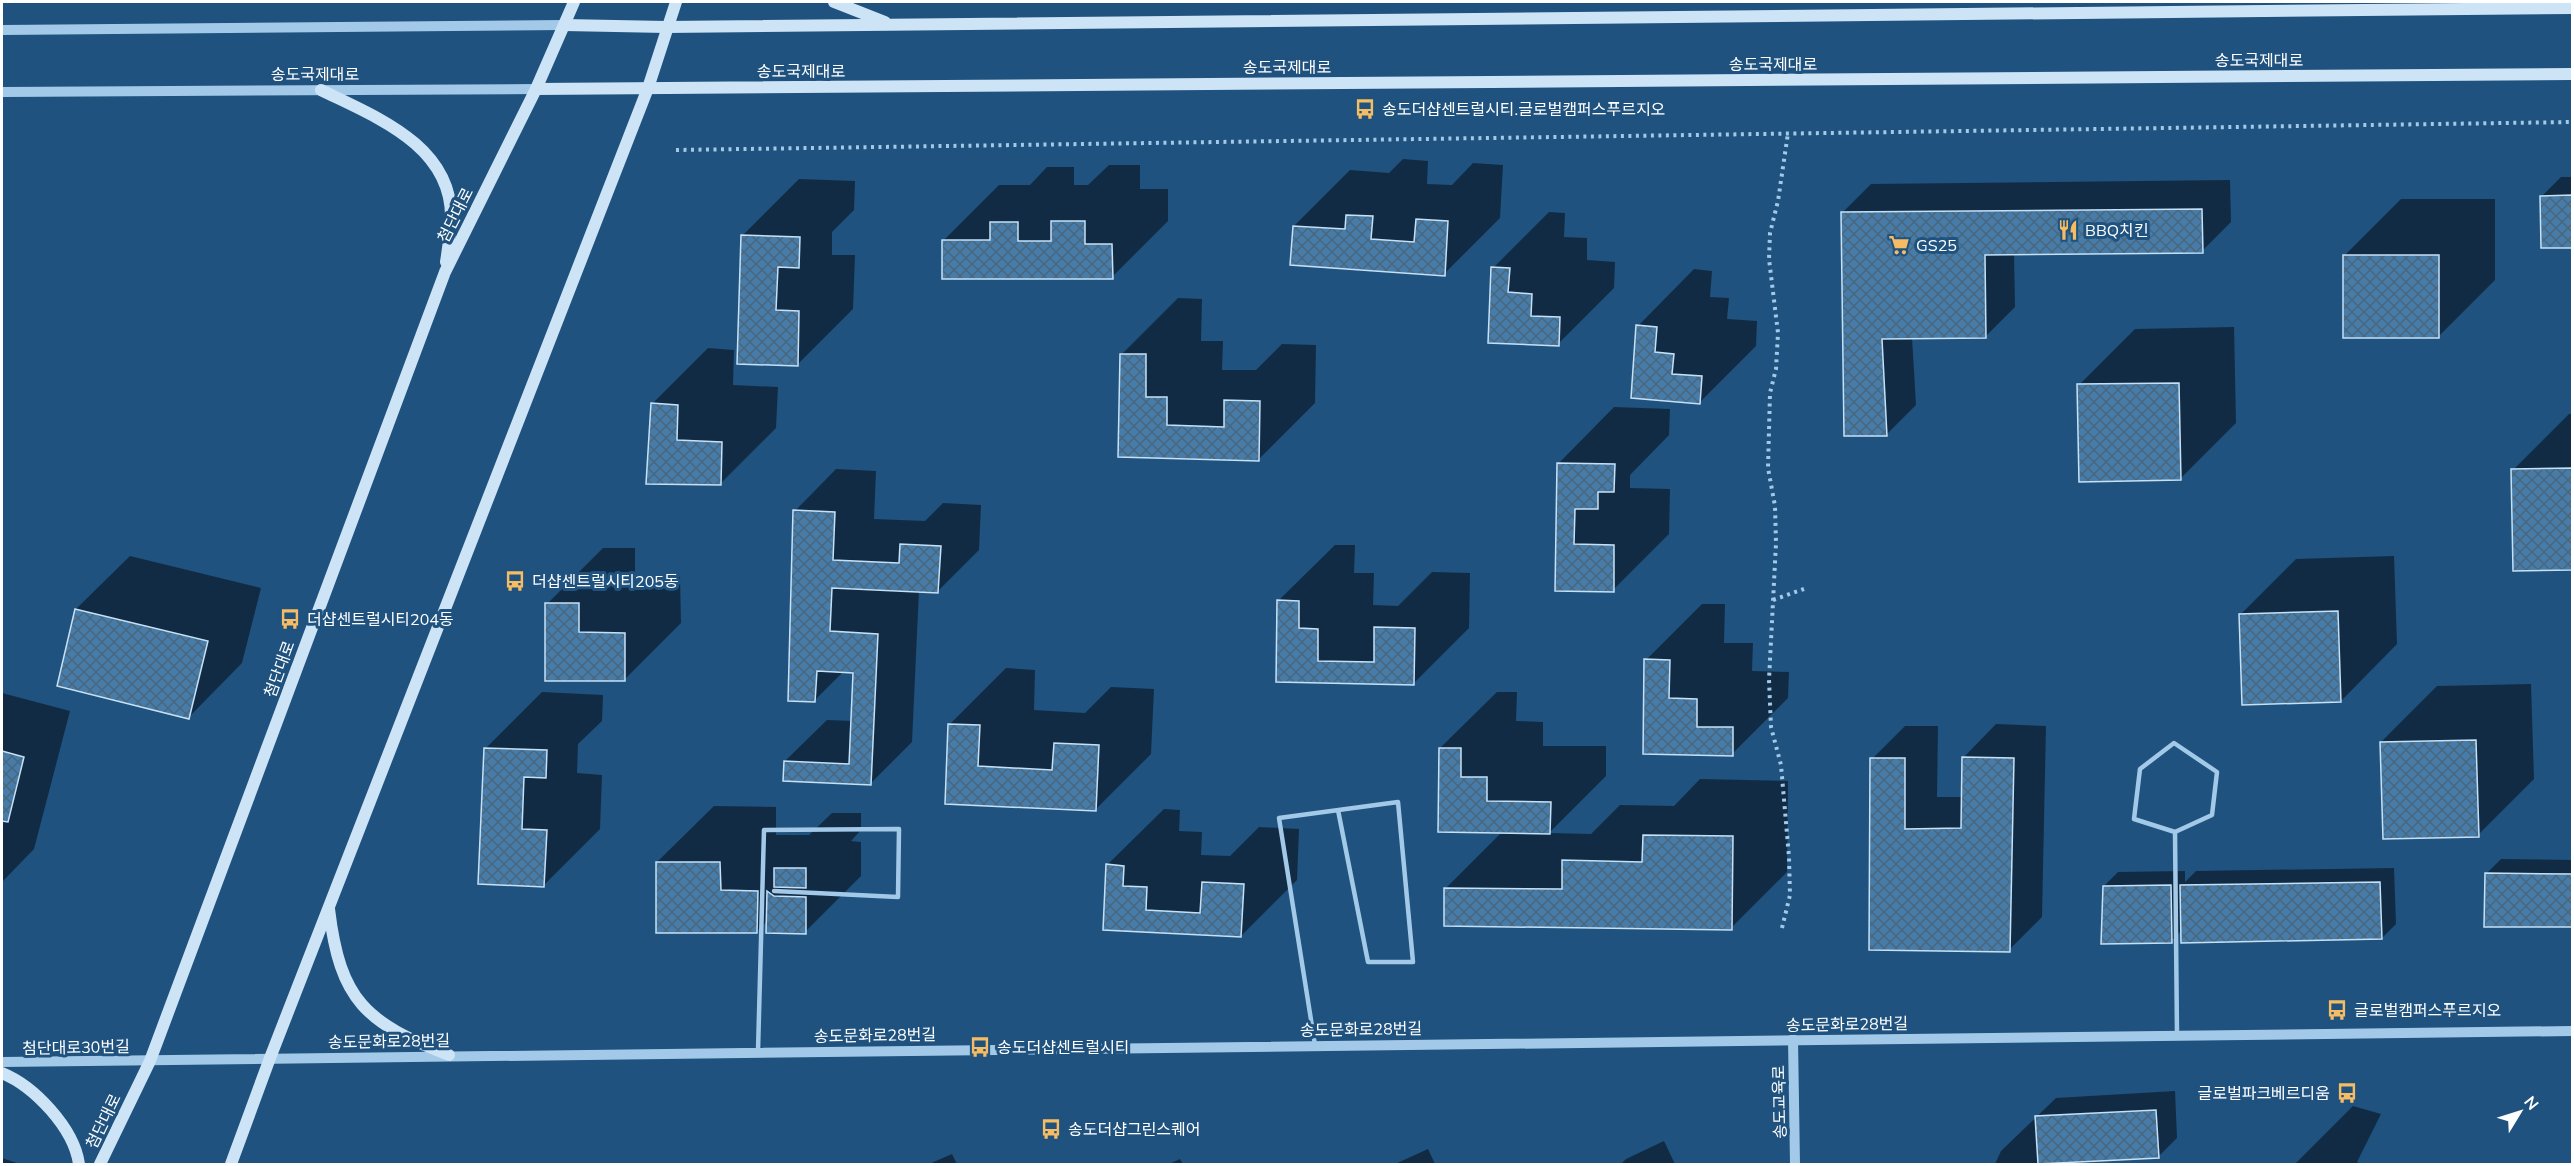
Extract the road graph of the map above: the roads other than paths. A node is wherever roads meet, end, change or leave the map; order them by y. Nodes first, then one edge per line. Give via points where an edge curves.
1 (573, 2) edge
2 (676, 2) edge
3 (834, 2) edge
4 (2572, 8) edge
5 (564, 25) junction
6 (892, 25) junction
7 (666, 27) junction
8 (2, 30) edge
9 (2572, 74) edge
10 (648, 88) junction
11 (536, 89) junction
12 (321, 90) junction
13 (2, 92) edge
14 (445, 272) junction
15 (1338, 810) junction
16 (2175, 832) junction
17 (774, 891) dead end
18 (329, 907) junction
19 (2572, 1031) edge
20 (2176, 1035) junction
21 (1793, 1039) junction
22 (1315, 1045) junction
23 (758, 1052) junction
24 (449, 1055) junction
25 (270, 1058) junction
26 (150, 1061) junction
27 (2, 1062) edge
28 (2, 1073) edge
29 (79, 1164) edge
30 (100, 1164) edge
31 (231, 1164) edge
32 (1795, 1164) edge

1 - 5 main road, 첨단대로
2 - 7 main road
3 - 6 main road
4 - 6 main road
5 - 7 main road
5 - 8 street
5 - 11 main road, 첨단대로
6 - 7 main road
7 - 10 main road
9 - 10 main road, 송도국제대로
10 - 11 main road, 송도국제대로
10 - 18 main road
11 - 12 street, 송도국제대로
11 - 14 main road, 첨단대로
12 - 13 street, 송도국제대로
12 - 14 main road via 398,128 428,156 445,186 451,219
14 - 26 main road, 첨단대로
15 - 15 lane via 1398,802 1413,962 1368,962
15 - 22 lane via 1279,818
16 - 16 lane via 2212,815 2217,772 2174,743 2140,769 2134,819
16 - 20 lane
17 - 23 lane via 898,897 899,829 764,830
18 - 24 main road via 333,945 346,984 368,1014 404,1038
18 - 25 main road
19 - 20 street, 송도문화로28번길
20 - 21 street, 송도문화로28번길
21 - 22 street, 송도문화로28번길
21 - 32 street, 송도교육로
22 - 23 street, 송도문화로28번길
23 - 24 street, 송도문화로28번길
24 - 25 street, 송도문화로28번길
25 - 26 street, 송도문화로28번길
25 - 31 main road
26 - 27 street, 첨단대로30번길
26 - 30 main road, 첨단대로
28 - 29 main road via 20,1081 54,1114 77,1153

